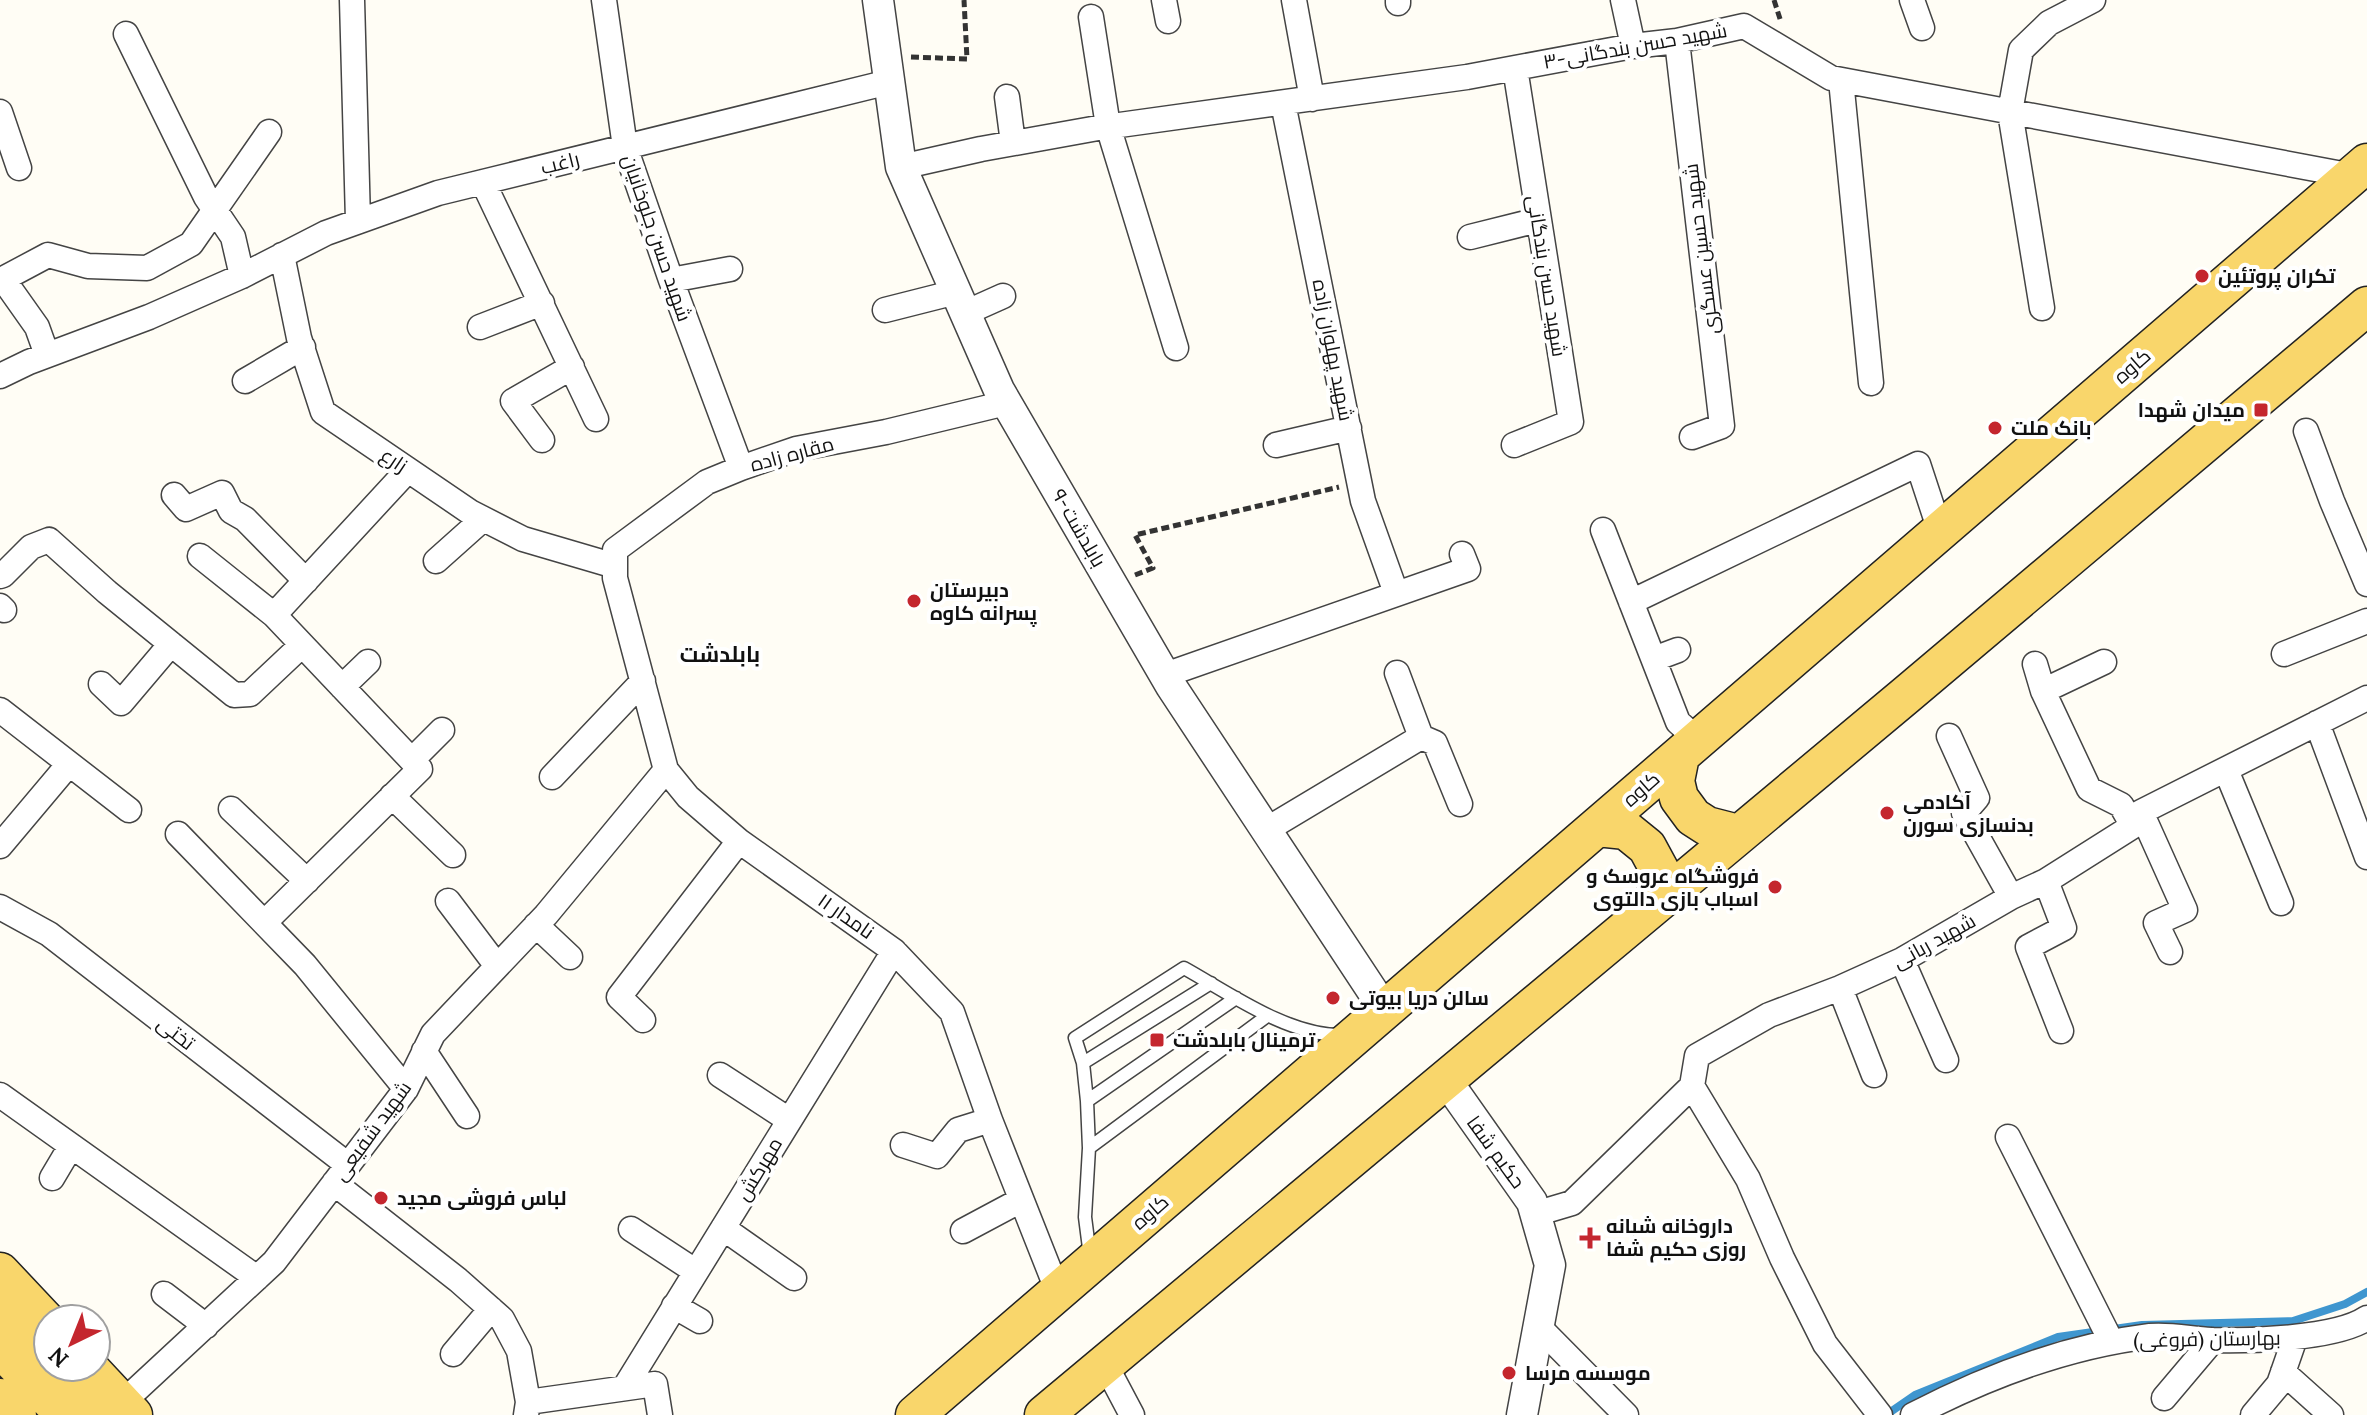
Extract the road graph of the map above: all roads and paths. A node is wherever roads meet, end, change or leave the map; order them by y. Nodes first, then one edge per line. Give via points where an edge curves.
1 (352, 0) edge
2 (604, 0) edge
3 (878, 0) edge
4 (964, 0) edge
5 (1294, 0) edge
6 (1623, 0) edge
7 (1912, 0) edge
8 (2093, 0) edge
9 (1091, 17) dead end
10 (1922, 28) dead end
11 (126, 34) dead end
12 (1677, 41) junction
13 (1633, 46) junction
14 (1515, 68) junction
15 (888, 69) junction
16 (1841, 80) junction
17 (1007, 97) dead end
18 (1312, 99) junction
19 (1283, 103) junction
20 (0, 112) edge
21 (2010, 112) junction
22 (1108, 126) junction
23 (269, 132) dead end
24 (1013, 143) junction
25 (625, 147) junction
26 (901, 167) junction
27 (19, 168) dead end
28 (2360, 170) edge
29 (483, 182) junction
30 (216, 211) junction
31 (1538, 220) junction
32 (358, 221) junction
33 (1470, 237) dead end
34 (282, 255) junction
35 (730, 269) dead end
36 (242, 276) junction
37 (671, 280) junction
38 (1003, 296) dead end
39 (542, 303) junction
40 (961, 303) junction
41 (2367, 306) edge
42 (2042, 308) dead end
43 (885, 310) dead end
44 (480, 327) dead end
45 (303, 347) junction
46 (1176, 348) dead end
47 (47, 355) junction
48 (572, 367) junction
49 (0, 376) edge
50 (245, 381) dead end
51 (1871, 383) dead end
52 (1006, 403) junction
53 (596, 419) dead end
54 (1349, 428) junction
55 (2306, 431) dead end
56 (1692, 437) dead end
57 (542, 440) dead end
58 (1276, 445) dead end
59 (1514, 445) dead end
60 (741, 468) junction
61 (408, 470) junction
62 (1360, 483) junction
63 (174, 495) dead end
64 (483, 519) junction
65 (1603, 530) dead end
66 (1940, 531) junction
67 (1462, 554) dead end
68 (200, 556) dead end
69 (436, 561) dead end
70 (615, 566) junction
71 (0, 576) edge
72 (306, 581) junction
73 (1112, 584) junction
74 (2367, 584) edge
75 (1396, 593) junction
76 (1631, 602) junction
77 (274, 615) junction
78 (2367, 621) edge
79 (171, 644) junction
80 (302, 645) junction
81 (1678, 650) dead end
82 (2284, 654) dead end
83 (1654, 659) junction
84 (368, 662) dead end
85 (2104, 662) dead end
86 (2035, 664) dead end
87 (1397, 673) dead end
88 (1165, 675) junction
89 (643, 681) junction
90 (101, 684) dead end
91 (342, 687) junction
92 (2043, 691) junction
93 (2367, 698) edge
94 (0, 710) edge
95 (2317, 723) junction
96 (442, 730) dead end
97 (1949, 736) dead end
98 (1421, 737) junction
99 (1689, 748) junction
100 (69, 764) junction
101 (416, 764) junction
102 (666, 770) junction
103 (2226, 770) junction
104 (552, 777) dead end
105 (392, 796) junction
106 (1460, 804) dead end
107 (231, 809) dead end
108 (129, 810) dead end
109 (2137, 819) junction
110 (1597, 827) junction
111 (1266, 830) junction
112 (178, 834) dead end
113 (1738, 834) junction
114 (739, 841) junction
115 (0, 846) edge
116 (453, 855) dead end
117 (2367, 857) edge
118 (307, 881) junction
119 (2046, 881) junction
120 (2011, 897) junction
121 (448, 901) dead end
122 (2281, 903) dead end
123 (1655, 904) junction
124 (0, 907) edge
125 (265, 922) junction
126 (536, 925) junction
127 (894, 951) junction
128 (2170, 952) dead end
129 (570, 957) dead end
130 (1902, 960) junction
131 (497, 966) junction
132 (1211, 983) junction
133 (1840, 988) junction
134 (1236, 998) junction
135 (1385, 1010) junction
136 (1267, 1016) junction
137 (643, 1020) dead end
138 (2061, 1031) dead end
139 (1356, 1036) junction
140 (424, 1051) junction
141 (1946, 1060) dead end
142 (1083, 1063) junction
143 (720, 1075) dead end
144 (1874, 1075) dead end
145 (1446, 1080) junction
146 (1692, 1086) junction
147 (406, 1089) junction
148 (0, 1095) edge
149 (1087, 1101) junction
150 (467, 1116) dead end
151 (789, 1120) junction
152 (990, 1120) junction
153 (2008, 1137) dead end
154 (903, 1145) dead end
155 (71, 1146) junction
156 (1089, 1148) junction
157 (341, 1174) junction
158 (52, 1178) dead end
159 (1021, 1200) junction
160 (1535, 1214) junction
161 (723, 1228) junction
162 (631, 1229) dead end
163 (963, 1231) dead end
164 (1091, 1264) junction
165 (695, 1271) junction
166 (0, 1272) edge
167 (257, 1278) junction
168 (794, 1278) dead end
169 (1058, 1292) junction
170 (164, 1294) dead end
171 (32, 1306) edge
172 (674, 1306) junction
173 (0, 1308) edge
174 (491, 1309) junction
175 (2367, 1318) edge
176 (700, 1321) dead end
177 (206, 1326) junction
178 (1538, 1326) junction
179 (2107, 1331) junction
180 (2295, 1338) junction
181 (2213, 1340) junction
182 (32, 1342) edge
183 (0, 1348) edge
184 (453, 1354) dead end
185 (1105, 1364) junction
186 (2283, 1372) junction
187 (78, 1383) edge
188 (99, 1383) edge
189 (625, 1387) junction
190 (0, 1398) edge
191 (2164, 1398) dead end
192 (527, 1408) edge
193 (119, 1411) edge
194 (1878, 1412) edge
195 (17, 1415) edge
196 (65, 1415) edge
197 (660, 1415) edge
198 (915, 1415) edge
199 (1044, 1415) edge
200 (1132, 1415) edge
201 (1522, 1415) edge
202 (1626, 1415) edge
203 (1913, 1415) edge
204 (2253, 1415) edge
205 (2331, 1415) edge

1 - 32 street
2 - 25 street, شهید حسن جلوخانیان
3 - 15 street, ۹-بابلدشت
4 - 15 path via 967,59
5 - 18 street
6 - 13 street
7 - 10 street
8 - 21 street via 2049,23 2021,50
9 - 22 street
11 - 30 street
12 - 13 street, ۳-شهید حسن بندگانی
12 - 16 street, ۳-شهید حسن بندگانی via 1744,26
12 - 56 street, شهید حسین عسگری via 1722,426
13 - 14 street, ۳-شهید حسن بندگانی
14 - 18 street, ۳-شهید حسن بندگانی
14 - 31 street, شهید حسن بندگانی
15 - 25 street, راغب
15 - 26 street, ۹-بابلدشت
16 - 21 street, ۳-شهید حسن بندگانی
16 - 51 street
17 - 24 street
18 - 19 street, ۳-شهید حسن بندگانی
19 - 22 street, ۳-شهید حسن بندگانی
19 - 54 street, شهید پهلوان زاده
20 - 27 street
21 - 28 street, ۳-شهید حسن بندگانی
21 - 42 street
22 - 24 street, ۳-شهید حسن بندگانی
22 - 46 street
23 - 30 street
24 - 26 street, ۳-شهید حسن بندگانی
25 - 29 street, راغب
25 - 37 street, شهید حسن جلوخانیان
26 - 40 street, ۹-بابلدشت
28 - 66 main road, کاوه
29 - 32 street, راغب
29 - 39 street
30 - 36 street via 233,237
30 - 47 street via 191,244 147,268 88,266 48,255 3,279 37,327
31 - 33 street
31 - 59 street, شهید حسن بندگانی via 1571,422
32 - 34 street, راغب
34 - 36 street, راغب
34 - 45 street, زارع
35 - 37 street
36 - 47 street, راغب
37 - 60 street, شهید حسن جلوخانیان
38 - 40 street
39 - 44 street
39 - 48 street
40 - 43 street
40 - 52 street, ۹-بابلدشت
41 - 113 main road
45 - 50 street
45 - 61 street, زارع via 323,412
47 - 49 street, راغب
48 - 53 street
48 - 57 street via 513,401
52 - 60 street, مقاره زاده via 796,449
52 - 73 street, ۹-بابلدشت
54 - 58 street
54 - 62 street, شهید پهلوان زاده
55 - 74 street
60 - 70 street, مقاره زاده via 707,482 615,550
61 - 64 street, زارع
61 - 72 street
62 - 73 path via 1135,535 1153,568
62 - 75 street, شهید پهلوان زاده
63 - 72 street via 186,509 222,493 231,511
64 - 69 street
64 - 70 street, زارع via 523,539
65 - 76 street
66 - 76 street via 1918,464
66 - 99 main road, کاوه
67 - 75 street via 1468,569
68 - 77 street
70 - 89 street, ۱۱ نامدار
71 - 79 street via 31,547 49,540
72 - 77 street
73 - 88 street, ۹-بابلدشت
75 - 88 street
76 - 83 street
77 - 80 street
78 - 82 street
79 - 80 street via 234,695 250,694
79 - 90 street via 121,703
80 - 91 street
81 - 83 street
83 - 99 street
84 - 91 street
85 - 92 street
86 - 92 street
87 - 98 street
88 - 111 street, ۹-بابلدشت
89 - 102 street, ۱۱ نامدار
89 - 104 street
91 - 101 street
92 - 109 street via 2089,789
93 - 95 street, شهید ربانی
94 - 100 street
95 - 103 street, شهید ربانی
95 - 117 street
96 - 101 street
97 - 120 street via 1977,798 1964,813
98 - 106 street via 1435,743
98 - 111 street
99 - 110 main road, کاوه
99 - 113 main road via 1675,781 1679,798 1707,826
100 - 108 street
100 - 115 street
101 - 105 street
102 - 114 street, ۱۱ نامدار via 688,797
102 - 126 street, شهید شفیعی
103 - 109 street, شهید ربانی
103 - 122 street
105 - 116 street
105 - 118 street
107 - 118 street
109 - 119 street, شهید ربانی
109 - 128 street via 2185,910 2156,923
110 - 123 main road via 1626,830 1647,847 1660,871
110 - 135 main road, کاوه
111 - 135 street, ۹-بابلدشت
112 - 125 street
113 - 123 main road
114 - 127 street, ۱۱ نامدار
114 - 137 street via 619,997
118 - 125 street
119 - 120 street, شهید ربانی
119 - 138 street via 2064,928 2028,947
120 - 130 street, شهید ربانی
121 - 131 street
123 - 145 main road
124 - 157 street, تختی via 49,934
125 - 147 street
126 - 129 street
126 - 131 street, شهید شفیعی
127 - 151 street, مهرکش
127 - 152 street, ۱۱ نامدار via 952,1012
130 - 133 street, شهید ربانی
130 - 141 street
131 - 140 street, شهید شفیعی via 433,1034
132 - 134 lane
132 - 142 lane
132 - 142 lane via 1184,968 1075,1038
133 - 144 street
133 - 146 street, شهید ربانی via 1769,1015 1697,1056
134 - 136 lane
134 - 149 lane
135 - 139 main road, کاوه
136 - 139 lane via 1325,1035
136 - 156 lane
139 - 164 main road, کاوه
140 - 147 street, شهید شفیعی
140 - 150 street
142 - 149 lane
143 - 151 street
145 - 160 street, حکیم شفا via 1532,1202
145 - 185 main road
146 - 160 street, شهید ربانی via 1572,1203
146 - 194 street via 1748,1179 1825,1344
147 - 157 street, شهید شفیعی
148 - 155 street
149 - 156 lane
151 - 161 street, مهرکش
152 - 154 street via 958,1130 937,1156
152 - 159 street, ۱۱ نامدار
153 - 179 street
155 - 158 street
155 - 167 street
156 - 164 lane via 1085,1217
157 - 167 street, شهید شفیعی
157 - 174 street, تختی
159 - 163 street
159 - 169 street, ۱۱ نامدار
160 - 178 street, حکیم شفا via 1550,1265
161 - 165 street, مهرکش
161 - 168 street
162 - 165 street
164 - 169 main road, کاوه
165 - 172 street, مهرکش
166 - 171 main road
167 - 177 street, شهید شفیعی
169 - 198 main road, کاوه
170 - 177 street
172 - 176 street
172 - 189 street, مهرکش
173 - 182 main road
174 - 184 street
174 - 192 street, تختی via 519,1351
175 - 180 street, بهارستان (فروغی)
177 - 193 street, شهید شفیعی
178 - 201 street, حکیم شفا
178 - 202 street
179 - 181 street, بهارستان (فروغی)
179 - 203 street, بهارستان (فروغی)
180 - 181 street, بهارستان (فروغی)
180 - 186 street
181 - 191 street
183 - 196 main road
185 - 199 main road
185 - 200 street
186 - 204 street
186 - 205 street
187 - 193 main road
188 - 193 main road
189 - 192 street
189 - 197 street via 655,1384
190 - 195 main road

